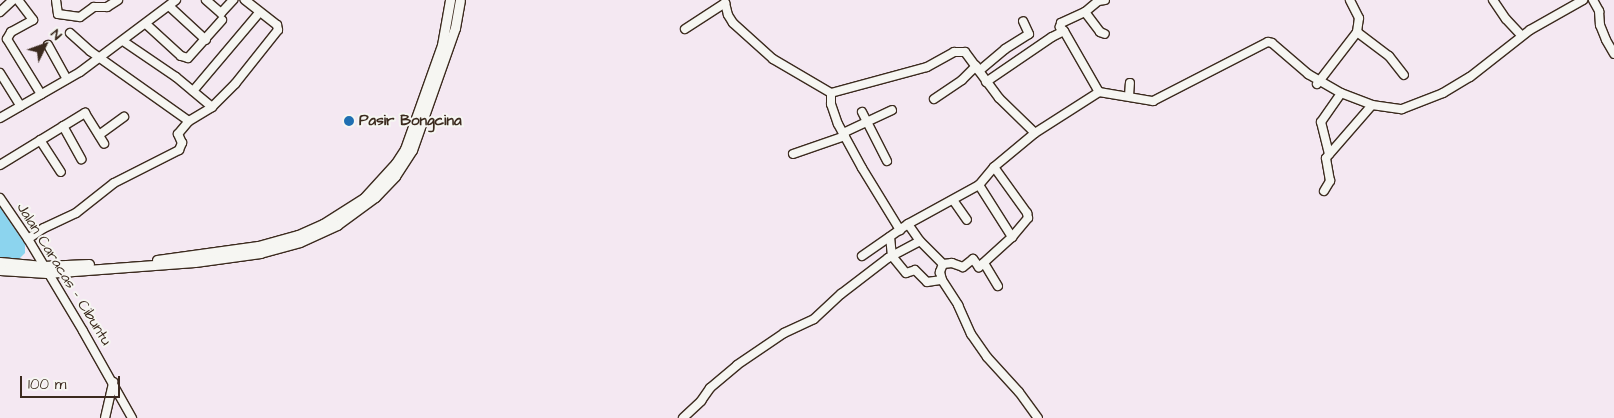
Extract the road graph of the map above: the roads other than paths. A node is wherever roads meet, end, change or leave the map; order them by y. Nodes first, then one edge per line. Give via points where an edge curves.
1 (13, 0) edge
2 (18, 0) edge
3 (56, 0) edge
4 (118, 0) edge
5 (176, 0) edge
6 (206, 0) edge
7 (233, 0) edge
8 (246, 0) edge
9 (450, 0) edge
10 (460, 0) edge
11 (1105, 0) edge
12 (1350, 0) edge
13 (1493, 0) edge
14 (1583, 0) edge
15 (1594, 0) edge
16 (169, 6) junction
17 (0, 12) edge
18 (1085, 12) junction
19 (259, 13) junction
20 (222, 20) dead end
21 (1023, 21) dead end
22 (146, 24) junction
23 (685, 29) dead end
24 (1064, 31) junction
25 (1358, 32) junction
26 (70, 34) dead end
27 (1105, 34) dead end
28 (1522, 36) junction
29 (206, 40) junction
30 (123, 41) junction
31 (48, 45) dead end
32 (1614, 54) edge
33 (100, 58) junction
34 (977, 69) junction
35 (0, 73) edge
36 (1404, 75) dead end
37 (67, 79) junction
38 (986, 82) junction
39 (1130, 83) dead end
40 (1317, 83) junction
41 (193, 91) junction
42 (1099, 92) junction
43 (831, 93) junction
44 (1342, 93) junction
45 (41, 94) junction
46 (1129, 96) junction
47 (934, 99) dead end
48 (1372, 105) junction
49 (21, 106) junction
50 (212, 107) junction
51 (892, 110) dead end
52 (862, 112) dead end
53 (124, 117) dead end
54 (0, 118) edge
55 (188, 121) junction
56 (867, 122) junction
57 (63, 126) junction
58 (1035, 133) junction
59 (844, 134) junction
60 (99, 135) junction
61 (40, 140) junction
62 (104, 143) dead end
63 (793, 154) dead end
64 (1329, 154) junction
65 (82, 159) dead end
66 (887, 161) dead end
67 (0, 165) edge
68 (994, 167) junction
69 (61, 172) dead end
70 (979, 185) junction
71 (1324, 191) dead end
72 (0, 198) edge
73 (953, 200) junction
74 (967, 220) dead end
75 (908, 224) junction
76 (900, 230) junction
77 (890, 237) junction
78 (1012, 237) junction
79 (28, 239) junction
80 (920, 241) junction
81 (862, 256) dead end
82 (892, 256) junction
83 (0, 262) edge
84 (984, 263) junction
85 (943, 264) junction
86 (0, 270) edge
87 (45, 270) junction
88 (942, 280) junction
89 (998, 286) dead end
90 (113, 382) junction
91 (105, 418) edge
92 (132, 418) edge
93 (683, 418) edge
94 (1038, 418) edge

1 - 17 street
2 - 45 street via 33,20 11,32 7,39
3 - 4 street via 58,14 80,17
5 - 16 street
6 - 7 street via 221,13
8 - 19 street
9 - 87 main road via 442,45 405,149 373,190 347,210 298,235 258,246 141,262
10 - 87 main road via 455,28 412,150 388,183 346,220 300,242 260,253 195,262
11 - 18 street via 1098,1
12 - 25 street via 1359,18
13 - 28 street
14 - 28 street
15 - 32 street via 1600,25
16 - 22 street
16 - 29 street
18 - 24 street via 1061,23
18 - 27 street
19 - 41 street
19 - 50 street via 278,30
20 - 29 street
21 - 34 street via 1030,34
22 - 29 street via 178,54 188,58
22 - 30 street
23 - 43 street via 725,3 733,23 773,59
24 - 38 street
24 - 42 street
25 - 36 street via 1389,56
25 - 40 street
26 - 33 street
28 - 48 street via 1482,68 1443,92 1402,109
30 - 33 street
30 - 41 street
31 - 37 street
33 - 37 street
33 - 55 street
34 - 38 street
34 - 43 street via 965,52 954,52 927,67
34 - 47 street
35 - 49 street
37 - 45 street
38 - 58 street
39 - 46 street
40 - 44 street
40 - 46 street via 1268,42 1153,101
41 - 50 street
42 - 46 street
42 - 58 street
43 - 59 street via 831,104
44 - 48 street
44 - 64 street via 1321,122
45 - 49 street
48 - 64 street
49 - 54 street
50 - 55 street
51 - 56 street
52 - 56 street
53 - 60 street
55 - 79 street via 178,134 182,143 179,150 114,183 76,213
56 - 59 street
56 - 66 street
57 - 60 street via 85,113
57 - 61 street
57 - 65 street
58 - 68 street
59 - 63 street
59 - 76 street
60 - 62 street
61 - 67 street
61 - 69 street
64 - 71 street via 1325,159 1330,181
68 - 70 street
68 - 78 street via 1028,216
70 - 73 street
70 - 78 street
72 - 79 street, Jalan Caracas - Cibuntu
73 - 74 street
73 - 75 street
75 - 76 street
75 - 80 street
76 - 77 street
77 - 81 street
77 - 82 street
78 - 84 street
79 - 87 street, Jalan Caracas - Cibuntu
80 - 82 street
80 - 85 street
82 - 88 street via 906,273 915,270 928,282
82 - 93 street via 814,319 784,333 723,375
83 - 87 main road
84 - 85 street via 979,267 973,259 963,267
84 - 89 street
85 - 88 street
86 - 87 main road
87 - 90 street, Jalan Caracas - Cibuntu
88 - 94 street via 982,349
90 - 91 street
90 - 92 street, Jalan Caracas - Cibuntu

